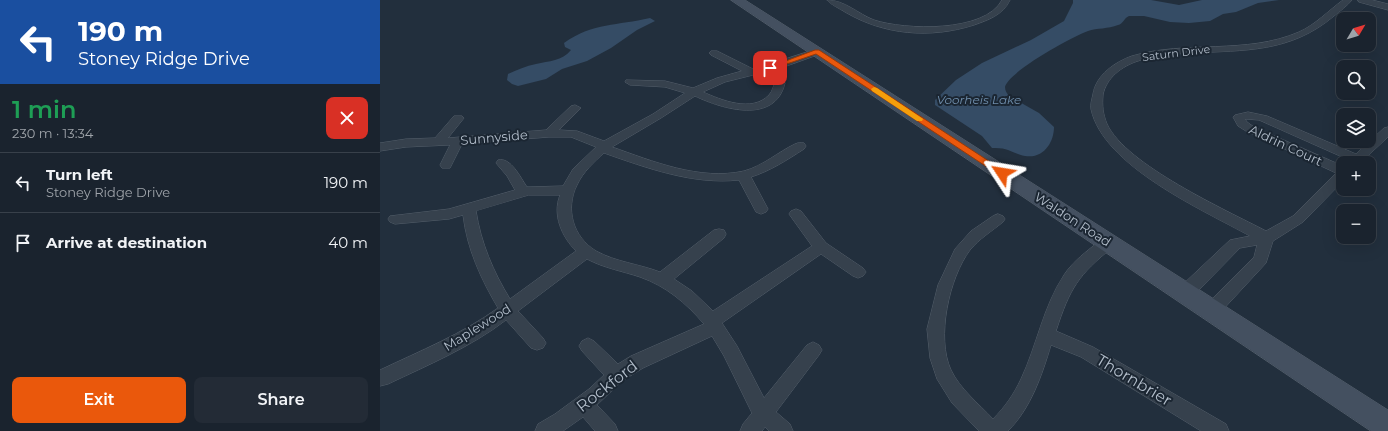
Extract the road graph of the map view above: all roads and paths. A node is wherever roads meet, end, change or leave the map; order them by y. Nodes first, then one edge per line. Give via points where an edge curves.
1 (737, 0) edge
2 (831, 0) edge
3 (1006, 0) edge
4 (1348, 0) edge
5 (1362, 0) edge
6 (1388, 7) edge
7 (817, 52) junction
8 (714, 53) dead end
9 (751, 72) junction
10 (630, 82) dead end
11 (780, 83) dead end
12 (693, 92) junction
13 (575, 108) dead end
14 (458, 118) dead end
15 (1388, 131) edge
16 (549, 133) junction
17 (458, 141) junction
18 (439, 142) junction
19 (800, 146) dead end
20 (380, 147) edge
21 (604, 147) junction
22 (1344, 156) edge
23 (1360, 156) edge
24 (502, 163) dead end
25 (446, 165) dead end
26 (1336, 169) edge
27 (743, 175) junction
28 (1336, 179) edge
29 (567, 190) junction
30 (523, 192) junction
31 (469, 209) junction
32 (761, 209) dead end
33 (796, 214) dead end
34 (395, 219) dead end
35 (998, 219) dead end
36 (719, 234) dead end
37 (1266, 238) junction
38 (1108, 243) junction
39 (821, 247) junction
40 (586, 252) junction
41 (858, 272) dead end
42 (661, 280) junction
43 (1185, 293) junction
44 (508, 309) junction
45 (1212, 310) junction
46 (713, 324) junction
47 (1046, 335) junction
48 (537, 343) dead end
49 (588, 346) dead end
50 (813, 350) dead end
51 (616, 375) junction
52 (382, 378) dead end
53 (584, 404) junction
54 (764, 413) junction
55 (1388, 426) edge
56 (545, 431) edge
57 (608, 431) edge
58 (750, 431) edge
59 (783, 431) edge
60 (993, 431) edge
61 (1219, 431) edge

1 - 7 street, Waldon Road
2 - 3 street via 870,21 889,27 920,30 966,26 993,14
4 - 37 street, Saturn Drive via 1303,34 1275,43 1139,57 1115,68 1103,80 1097,93 1096,102 1104,128 1129,157 1174,188
5 - 6 street
7 - 9 street
7 - 38 street, Waldon Road
8 - 9 street
9 - 12 street via 721,80
10 - 12 street via 666,83
11 - 12 street via 777,94 769,102 745,107 718,103
12 - 21 street
13 - 16 street
14 - 18 street
15 - 23 street
16 - 17 street, Sunnyside
16 - 21 street, Sunnyside via 573,134
17 - 18 street, Sunnyside
17 - 25 street
18 - 20 street, Sunnyside
19 - 27 street, Sunnyside via 777,161
21 - 27 street, Sunnyside via 647,164 682,173 719,177
21 - 29 street via 581,169
22 - 26 street, Aldrin Court via 1263,118 1250,114 1239,118 1242,124 1250,129
24 - 30 street
27 - 32 street
28 - 37 street via 1298,219
29 - 30 street
29 - 40 street via 564,217 576,242
30 - 31 street
31 - 34 street via 449,214
31 - 44 street via 471,231 481,262
33 - 39 street
35 - 60 street via 964,246 943,296 935,329 942,372 958,397
36 - 42 street
37 - 43 street via 1235,244
37 - 45 street via 1261,259
38 - 43 street, Waldon Road
38 - 47 street via 1084,262 1070,279
39 - 41 street
39 - 46 street, Rockford
40 - 42 street
40 - 44 street, Maplewood
42 - 46 street via 670,283 691,300
43 - 45 street, Waldon Road
44 - 48 street
44 - 52 street, Maplewood via 487,325
45 - 55 street, Waldon Road
46 - 51 street, Rockford
46 - 54 street via 735,358
47 - 60 street via 1024,393 1004,424
47 - 61 street, Thornbrier via 1088,352
49 - 51 street
50 - 54 street
51 - 53 street, Rockford
53 - 56 street, Rockford
53 - 57 street
54 - 58 street
54 - 59 street

